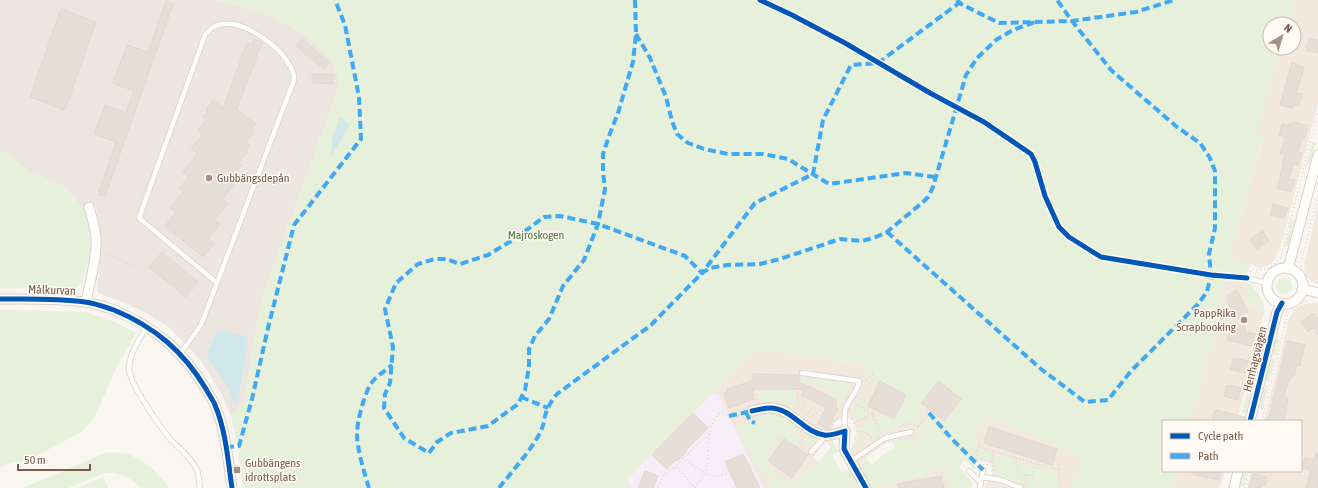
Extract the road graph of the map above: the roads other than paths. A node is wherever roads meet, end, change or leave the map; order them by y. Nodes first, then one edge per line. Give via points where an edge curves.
1 (1318, 155) edge
2 (89, 207) dead end
3 (1288, 269) junction
4 (1247, 278) road end
5 (217, 282) junction
6 (1267, 283) junction
7 (1302, 289) junction
8 (1318, 294) edge
9 (0, 299) edge
10 (86, 302) junction
11 (1282, 304) junction
12 (147, 326) junction
13 (180, 354) junction
14 (802, 373) dead end
15 (752, 411) dead end
16 (1250, 420) edge
17 (845, 431) junction
18 (911, 432) dead end
19 (826, 436) junction
20 (811, 452) dead end
21 (851, 461) junction
22 (983, 470) road end
23 (969, 472) dead end
24 (1238, 472) edge
25 (982, 477) junction
26 (980, 486) edge
27 (200, 488) edge
28 (232, 488) edge
29 (866, 488) edge
30 (1021, 488) edge
31 (1234, 488) edge

1 - 3 street
2 - 10 street, Målkurvan via 94,222 96,253
3 - 6 street via 1277,270 1269,277
3 - 7 street via 1295,271 1299,276
4 - 6 lane
5 - 5 lane via 294,80 292,69 275,46 254,32 235,24 222,24 205,35 139,218
5 - 13 lane via 200,325
6 - 11 street via 1269,294 1276,302
7 - 8 street
7 - 11 street via 1295,300
9 - 10 street, Målkurvan
10 - 12 street, Målkurvan via 126,315
11 - 16 street, Herrhagsvägen
12 - 13 street, Målkurvan
12 - 27 lane via 131,355 129,371 146,406 196,469
13 - 28 street, Målkurvan via 198,376 215,405 224,432
14 - 17 lane via 859,381 855,394 846,406
15 - 19 street via 780,409
17 - 19 street
17 - 21 street via 844,448
18 - 21 lane via 885,438
19 - 20 lane
21 - 29 street
22 - 25 lane
23 - 26 lane
24 - 31 street
25 - 26 lane
25 - 30 lane via 1002,480

